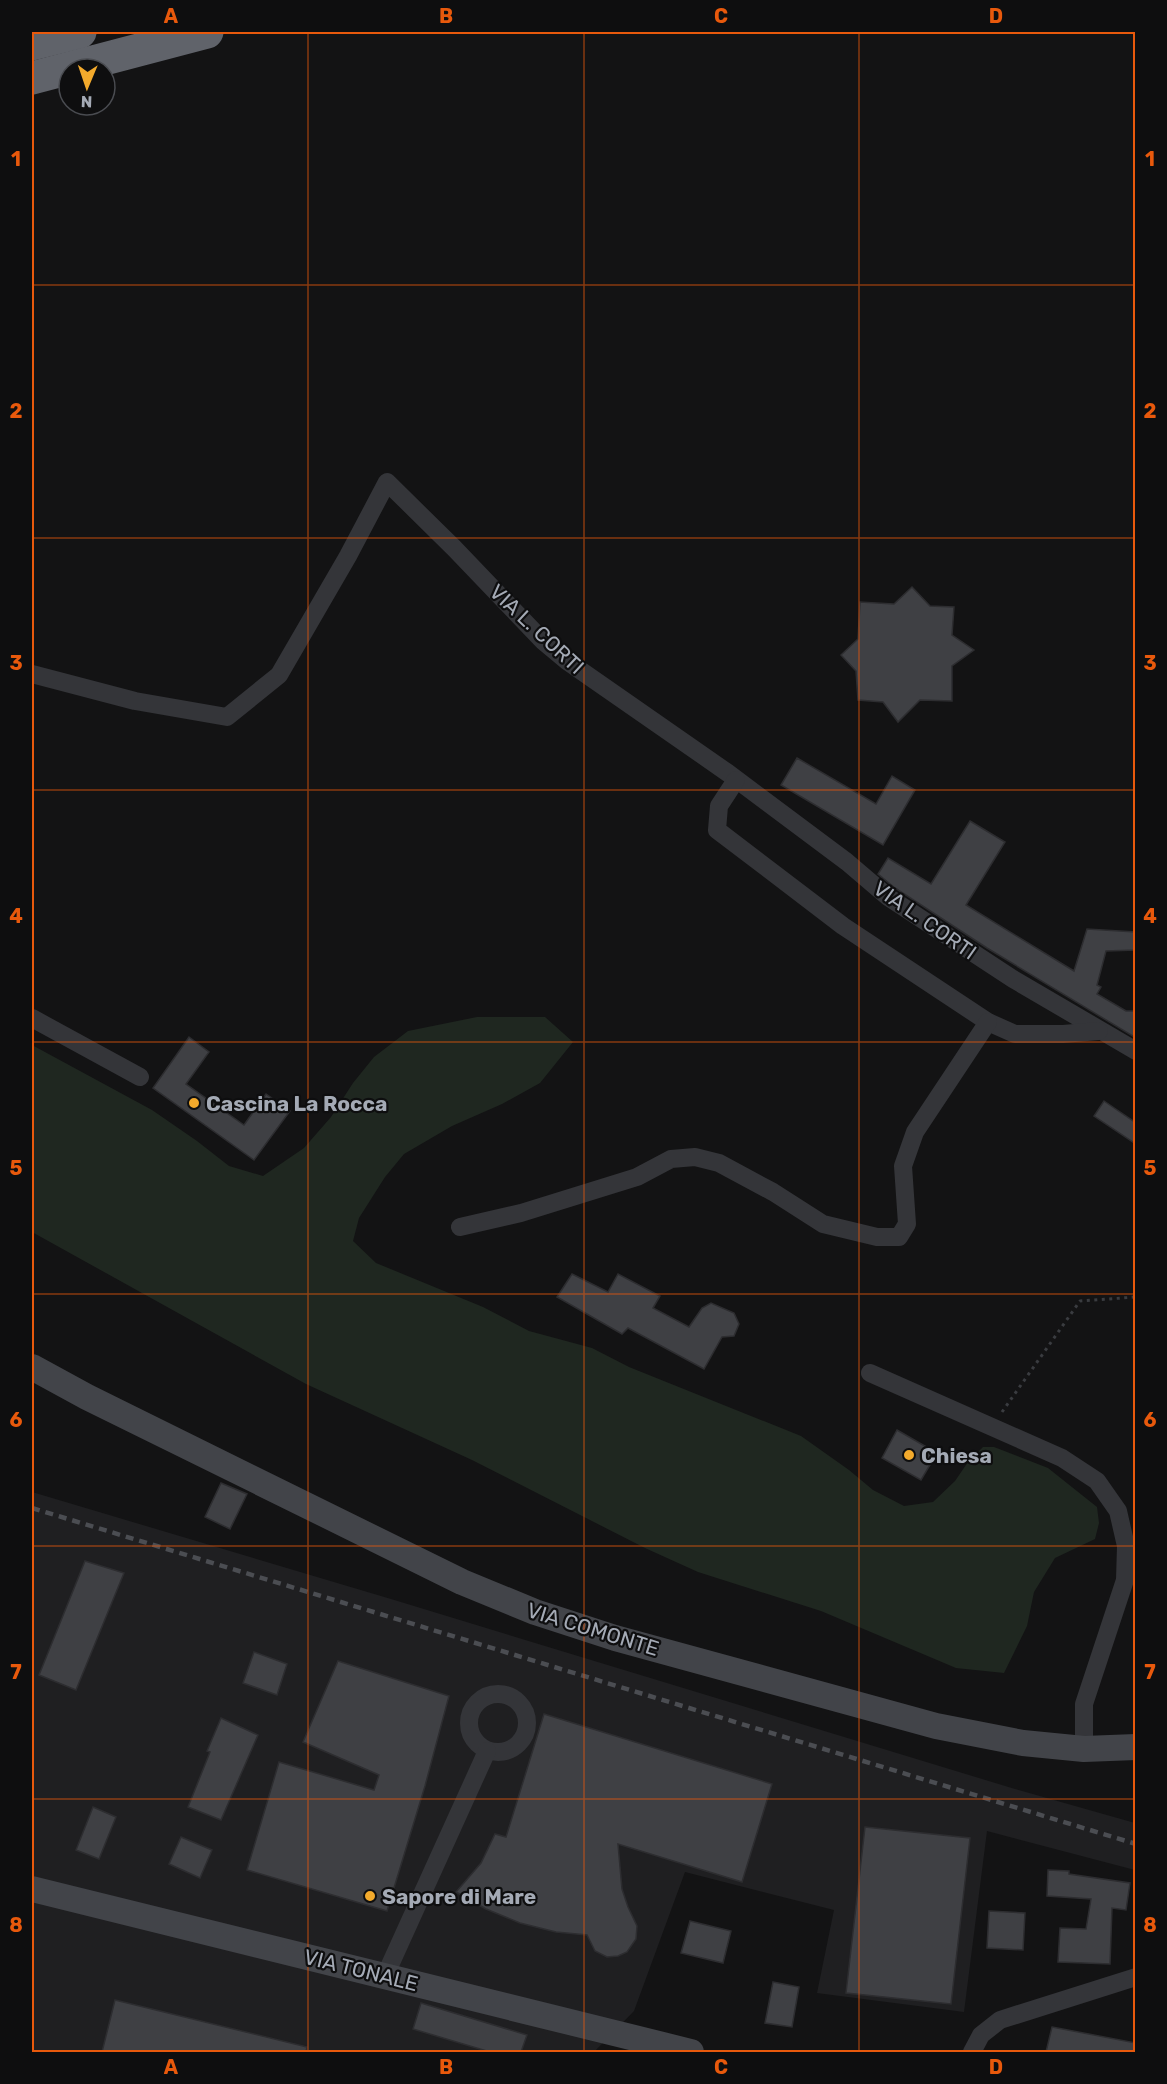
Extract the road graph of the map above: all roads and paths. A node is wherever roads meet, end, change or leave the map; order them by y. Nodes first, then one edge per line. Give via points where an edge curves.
1 (207, 32) edge
2 (32, 78) edge
3 (32, 674) edge
4 (736, 780) junction
5 (32, 1018) edge
6 (988, 1022) junction
7 (1099, 1031) junction
8 (1136, 1051) edge
9 (140, 1077) dead end
10 (460, 1227) dead end
11 (1136, 1297) edge
12 (32, 1367) edge
13 (870, 1373) dead end
14 (993, 1426) junction
15 (1136, 1747) edge
16 (1084, 1749) junction
17 (487, 1751) dead end
18 (32, 1889) edge
19 (385, 1976) junction
20 (1136, 1977) edge
21 (691, 2052) edge
22 (972, 2052) edge

1 - 2 highway
3 - 4 street, VIA L. CORTI via 135,701 227,717 279,675 387,482 567,662
4 - 6 street via 719,806 717,830 843,926
4 - 7 street, VIA L. CORTI via 888,897
5 - 9 street
6 - 7 street via 1015,1034
6 - 10 street via 915,1132 903,1166 907,1224 899,1238 877,1237 823,1224 719,1163 694,1157 671,1159 637,1177 521,1213
7 - 8 street, VIA L. CORTI
11 - 14 path via 1080,1301
12 - 16 street, VIA COMONTE via 462,1582 535,1612 615,1638 936,1726 1023,1743
13 - 14 street
14 - 16 street via 1062,1458 1096,1481 1118,1511 1126,1546 1125,1580 1084,1704
15 - 16 street, VIA COMONTE
17 - 19 street
18 - 19 street, VIA TONALE
19 - 21 street, VIA TONALE
20 - 22 street via 1000,2020 981,2035

